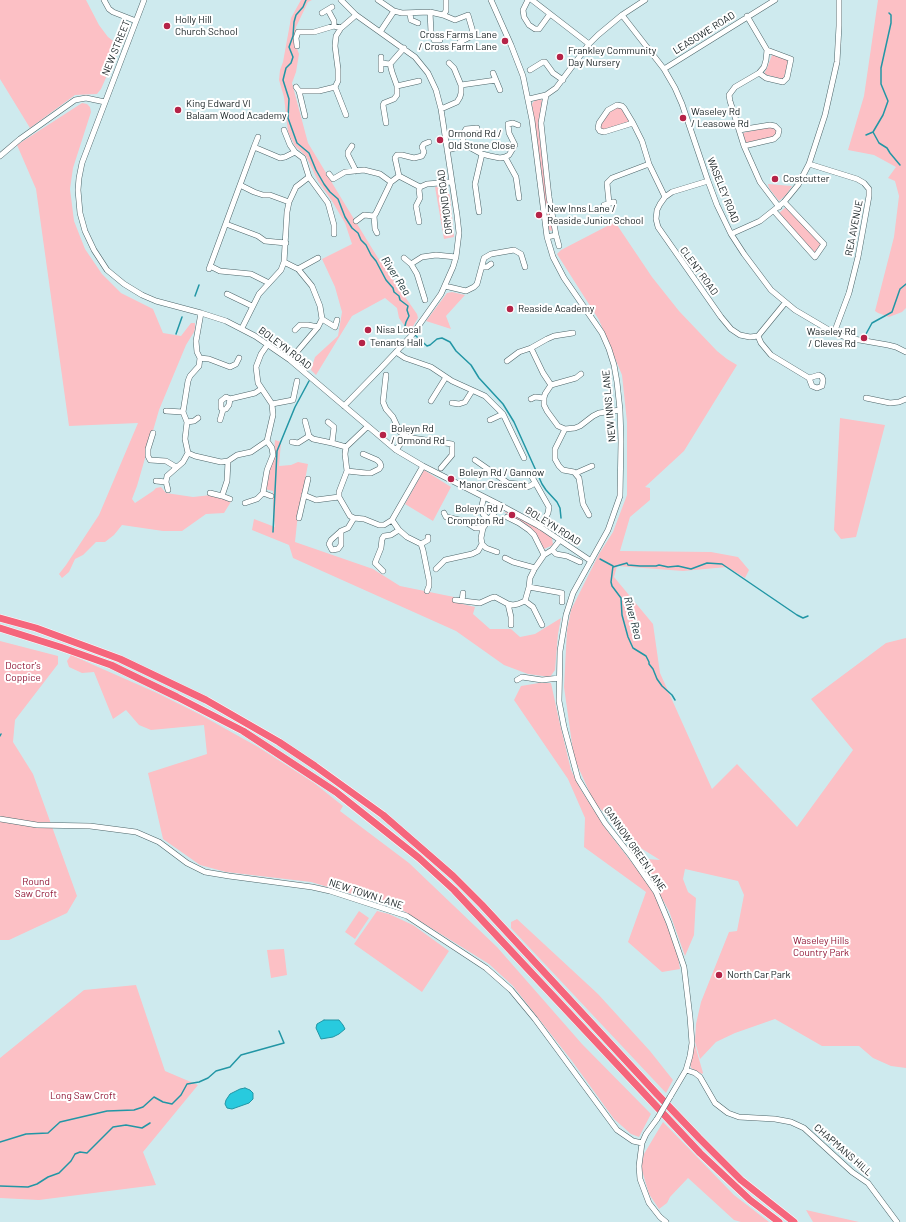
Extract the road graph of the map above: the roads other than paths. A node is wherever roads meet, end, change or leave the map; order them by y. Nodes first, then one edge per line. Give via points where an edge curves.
1 (104, 0) edge
2 (144, 0) edge
3 (341, 0) edge
4 (378, 0) edge
5 (446, 0) edge
6 (491, 0) edge
7 (528, 0) edge
8 (532, 0) edge
9 (645, 0) edge
10 (775, 0) edge
11 (839, 0) edge
12 (385, 2) edge
13 (394, 11) junction
14 (430, 12) junction
15 (322, 13) dead end
16 (410, 14) junction
17 (550, 14) junction
18 (622, 14) junction
19 (356, 15) junction
20 (443, 15) junction
21 (747, 16) junction
22 (136, 21) junction
23 (418, 23) dead end
24 (334, 26) junction
25 (341, 28) junction
26 (380, 32) junction
27 (440, 40) dead end
28 (460, 42) dead end
29 (589, 44) junction
30 (297, 46) dead end
31 (404, 48) junction
32 (767, 50) junction
33 (381, 57) dead end
34 (381, 63) junction
35 (449, 63) dead end
36 (390, 64) junction
37 (664, 69) junction
38 (381, 70) dead end
39 (530, 70) dead end
40 (493, 73) dead end
41 (759, 73) junction
42 (496, 80) junction
43 (562, 80) junction
44 (419, 81) dead end
45 (461, 85) junction
46 (397, 86) junction
47 (335, 87) junction
48 (500, 90) dead end
49 (546, 95) junction
50 (528, 99) junction
51 (105, 102) junction
52 (441, 109) junction
53 (343, 113) dead end
54 (305, 116) dead end
55 (386, 123) dead end
56 (634, 124) junction
57 (518, 125) dead end
58 (477, 128) dead end
59 (284, 130) dead end
60 (739, 130) junction
61 (258, 136) dead end
62 (429, 142) dead end
63 (352, 146) dead end
64 (463, 146) junction
65 (744, 146) junction
66 (254, 147) junction
67 (447, 150) junction
68 (295, 152) junction
69 (482, 154) junction
70 (0, 156) edge
71 (505, 157) junction
72 (649, 164) junction
73 (808, 164) junction
74 (356, 171) junction
75 (329, 174) dead end
76 (398, 176) junction
77 (309, 177) junction
78 (708, 181) junction
79 (391, 182) junction
80 (452, 182) junction
81 (240, 185) junction
82 (420, 187) junction
83 (665, 197) junction
84 (519, 198) dead end
85 (289, 202) junction
86 (784, 202) junction
87 (609, 204) dead end
88 (779, 207) junction
89 (774, 211) junction
90 (479, 212) dead end
91 (374, 216) junction
92 (356, 221) dead end
93 (419, 222) dead end
94 (226, 224) junction
95 (378, 232) dead end
96 (334, 234) dead end
97 (731, 234) junction
98 (556, 235) junction
99 (547, 237) junction
100 (286, 243) junction
101 (559, 246) dead end
102 (456, 257) junction
103 (318, 258) dead end
104 (404, 258) dead end
105 (284, 262) junction
106 (411, 264) junction
107 (491, 264) dead end
108 (482, 267) junction
109 (525, 267) dead end
110 (298, 269) junction
111 (269, 283) junction
112 (445, 286) junction
113 (227, 294) dead end
114 (425, 300) dead end
115 (785, 303) junction
116 (252, 306) junction
117 (201, 313) junction
118 (322, 319) junction
119 (336, 320) dead end
120 (318, 327) junction
121 (242, 328) junction
122 (295, 330) dead end
123 (570, 332) dead end
124 (834, 333) junction
125 (758, 336) junction
126 (268, 344) junction
127 (532, 348) junction
128 (396, 352) junction
129 (906, 352) edge
130 (200, 358) junction
131 (239, 358) dead end
132 (290, 360) junction
133 (510, 361) dead end
134 (581, 374) dead end
135 (386, 375) dead end
136 (446, 377) junction
137 (809, 378) dead end
138 (296, 381) dead end
139 (552, 385) junction
140 (261, 390) junction
141 (472, 391) junction
142 (544, 398) junction
143 (866, 398) dead end
144 (230, 399) junction
145 (530, 399) dead end
146 (906, 399) edge
147 (431, 401) dead end
148 (452, 403) dead end
149 (272, 404) junction
150 (344, 406) junction
151 (222, 410) junction
152 (620, 410) junction
153 (166, 411) dead end
154 (183, 412) junction
155 (503, 414) junction
156 (198, 418) dead end
157 (220, 420) dead end
158 (490, 420) dead end
159 (305, 421) dead end
160 (187, 422) junction
161 (328, 422) dead end
162 (367, 427) junction
163 (566, 429) junction
164 (153, 433) dead end
165 (309, 436) junction
166 (406, 436) junction
167 (267, 441) junction
168 (292, 442) dead end
169 (332, 443) junction
170 (346, 447) junction
171 (396, 450) junction
172 (188, 453) junction
173 (364, 454) dead end
174 (524, 458) dead end
175 (475, 460) dead end
176 (228, 461) junction
177 (423, 466) junction
178 (592, 466) dead end
179 (176, 467) junction
180 (441, 468) dead end
181 (347, 471) junction
182 (576, 473) junction
183 (532, 477) dead end
184 (308, 479) dead end
185 (156, 481) dead end
186 (166, 482) junction
187 (535, 483) junction
188 (168, 490) dead end
189 (210, 493) dead end
190 (263, 493) junction
191 (304, 495) junction
192 (222, 496) junction
193 (271, 496) dead end
194 (339, 497) junction
195 (484, 497) junction
196 (230, 499) dead end
197 (245, 503) dead end
198 (500, 505) junction
199 (588, 511) dead end
200 (444, 513) dead end
201 (507, 517) dead end
202 (299, 518) dead end
203 (354, 518) junction
204 (392, 520) junction
205 (489, 520) junction
206 (540, 527) junction
207 (483, 528) junction
208 (399, 530) junction
209 (341, 531) dead end
210 (428, 536) dead end
211 (560, 540) junction
212 (421, 544) junction
213 (482, 544) junction
214 (552, 550) junction
215 (497, 552) dead end
216 (544, 555) junction
217 (505, 558) dead end
218 (590, 561) junction
219 (580, 562) dead end
220 (534, 568) junction
221 (436, 569) dead end
222 (383, 571) dead end
223 (529, 587) junction
224 (427, 590) dead end
225 (463, 594) dead end
226 (455, 600) dead end
227 (462, 601) junction
228 (525, 601) junction
229 (562, 602) dead end
230 (508, 604) junction
231 (0, 618) edge
232 (511, 625) dead end
233 (542, 625) dead end
234 (0, 628) edge
235 (559, 678) junction
236 (516, 680) dead end
237 (0, 819) edge
238 (686, 1070) junction
239 (642, 1143) junction
240 (666, 1222) edge
241 (778, 1222) edge
242 (794, 1222) edge
243 (897, 1222) edge

1 - 22 street via 113,12
2 - 22 street, NEW STREET
3 - 19 street, ORMOND ROAD
4 - 12 street
5 - 20 street via 446,11
6 - 50 street, NEW INNS LANE via 518,61
7 - 17 street via 523,10 524,17 535,29 539,29
8 - 17 street
9 - 18 street
10 - 21 street, LEASOWE ROAD
11 - 73 street via 837,62 826,115
12 - 13 street
13 - 16 street
13 - 26 street
14 - 16 street
14 - 20 street
14 - 27 street via 431,32 434,40
15 - 24 street via 330,9
16 - 23 street via 411,20
17 - 29 street
18 - 29 street
18 - 37 street, WASELEY ROAD
19 - 25 street
19 - 26 street, ORMOND ROAD
20 - 28 street via 454,20 468,15 472,36
21 - 32 street
21 - 37 street, LEASOWE ROAD
22 - 51 street, NEW STREET
24 - 25 street
24 - 30 street via 314,32 298,32
25 - 47 street via 336,36 338,81
26 - 31 street, ORMOND ROAD
29 - 43 street
31 - 36 street
31 - 52 street, ORMOND ROAD via 428,72
32 - 41 street via 764,67
32 - 41 street via 791,59 787,78 783,82 766,78
33 - 34 street
34 - 36 street
34 - 38 street
35 - 45 street
36 - 46 street
37 - 78 street, WASELEY ROAD via 682,104
39 - 43 street via 545,62
40 - 42 street
41 - 60 street via 735,87 729,95
42 - 45 street
42 - 48 street
43 - 49 street
44 - 46 street
45 - 52 street via 457,102
46 - 55 street via 397,95 383,105
47 - 53 street
47 - 54 street via 319,91 297,89
49 - 50 street
49 - 98 street via 541,123 548,191
50 - 99 street, NEW INNS LANE
51 - 70 street via 86,98 75,100
51 - 117 street, BOLEYN ROAD via 82,163 79,178 80,213 85,232 108,270 124,284 156,301
52 - 67 street, ORMOND ROAD
56 - 56 street via 624,108 617,105 608,110 598,128 604,132
56 - 72 street
57 - 71 street via 508,124 515,145
58 - 64 street via 466,129
59 - 68 street
60 - 65 street
60 - 65 street via 770,125 779,130 778,136 774,139
61 - 66 street
62 - 76 street via 422,147 422,156 414,158 397,155
63 - 74 street via 348,154
64 - 67 street
64 - 69 street
65 - 88 street via 760,182
66 - 68 street via 280,158
66 - 81 street
67 - 80 street, ORMOND ROAD
68 - 77 street via 303,158
69 - 71 street
69 - 90 street via 475,184
71 - 84 street via 516,177
72 - 83 street
72 - 87 street via 612,178 607,183
73 - 86 street via 798,185
73 - 124 street, REA AVENUE via 858,179 869,189 858,257 849,293
74 - 75 street via 345,172 333,179
74 - 79 street via 380,174
76 - 79 street
76 - 82 street
77 - 85 street via 296,187
77 - 96 street via 328,203
78 - 83 street via 672,192
78 - 97 street, WASELEY ROAD
79 - 91 street
80 - 82 street
80 - 102 street, ORMOND ROAD via 458,233
81 - 85 street via 254,192
81 - 94 street
82 - 93 street via 420,198 416,206
83 - 125 street, CLENT ROAD via 656,219 672,249 731,328 740,335
85 - 100 street
86 - 88 street
86 - 89 street via 824,244 815,257
88 - 89 street
89 - 97 street via 760,221
91 - 92 street via 364,215
91 - 95 street
94 - 100 street via 265,240
94 - 111 street via 210,268 251,274
97 - 115 street, WASELEY ROAD via 771,290
98 - 99 street
98 - 101 street
99 - 152 street, NEW INNS LANE via 553,257 564,278 610,349
100 - 105 street
102 - 106 street via 422,257
102 - 112 street, ORMOND ROAD
103 - 110 street
104 - 106 street
105 - 110 street
105 - 111 street via 281,270
106 - 114 street
107 - 108 street
108 - 109 street via 484,258 488,255 511,247 519,252
108 - 112 street via 477,284 471,290
110 - 118 street via 315,291
111 - 116 street
112 - 128 street, ORMOND ROAD via 412,335
113 - 116 street
115 - 124 street, WASELEY ROAD
115 - 125 street
116 - 121 street
117 - 121 street, BOLEYN ROAD
117 - 130 street via 196,341
118 - 119 street via 335,327
118 - 120 street
120 - 122 street via 300,325
120 - 132 street
121 - 126 street, BOLEYN ROAD
123 - 127 street via 554,336
124 - 129 street, WASELEY ROAD via 888,345
125 - 137 street via 771,355
126 - 132 street, BOLEYN ROAD
126 - 140 street via 256,366
127 - 133 street via 519,352
127 - 139 street via 543,373
128 - 136 street via 431,367
128 - 150 street, ORMOND ROAD
130 - 131 street via 230,367 236,364
130 - 154 street via 199,366 188,381
132 - 150 street, BOLEYN ROAD
134 - 139 street
135 - 166 street via 383,402 400,432
136 - 141 street
136 - 147 street
138 - 149 street via 293,400
139 - 142 street
140 - 144 street
140 - 149 street
141 - 148 street via 465,402
141 - 155 street via 485,396
142 - 145 street
142 - 163 street via 544,405 558,426
143 - 146 street via 890,403
144 - 151 street via 229,405
144 - 151 street via 226,397 221,401
149 - 167 street via 273,415
150 - 162 street, BOLEYN ROAD
151 - 157 street
152 - 163 street via 599,413 576,428
152 - 218 street, NEW INNS LANE via 620,496 608,530
153 - 154 street
154 - 160 street
155 - 158 street
155 - 174 street
156 - 160 street
159 - 165 street
160 - 172 street via 185,439
161 - 169 street via 334,426
162 - 170 street
162 - 171 street, BOLEYN ROAD
163 - 182 street via 555,448 555,460 563,470
164 - 179 street via 148,449 150,460 166,461
165 - 168 street via 298,443
165 - 169 street
166 - 171 street
166 - 180 street via 455,444 452,455
167 - 176 street via 251,452 237,455
167 - 190 street via 274,455 267,470
169 - 170 street
170 - 181 street
171 - 177 street, BOLEYN ROAD
172 - 176 street via 221,462
172 - 179 street via 183,462
173 - 181 street via 377,460 381,466 371,473
175 - 187 street via 508,483 526,487
176 - 192 street via 227,481
177 - 195 street, BOLEYN ROAD
177 - 204 street
178 - 182 street
179 - 186 street via 166,476
181 - 194 street
182 - 199 street via 583,504
183 - 187 street
184 - 191 street
185 - 186 street
186 - 188 street
187 - 206 street via 549,507
189 - 192 street
190 - 193 street
190 - 197 street via 257,499
191 - 194 street via 316,500
191 - 202 street
192 - 196 street
194 - 203 street via 350,516
195 - 198 street, BOLEYN ROAD
195 - 205 street via 482,511
198 - 205 street
198 - 206 street, BOLEYN ROAD
200 - 207 street via 446,517 464,521 475,528
201 - 216 street via 534,535
203 - 204 street via 379,525
203 - 209 street via 348,528
204 - 208 street
205 - 207 street
206 - 211 street, BOLEYN ROAD
207 - 213 street
208 - 212 street
208 - 222 street via 382,539 375,563
210 - 212 street via 428,540
211 - 214 street
211 - 218 street, BOLEYN ROAD
212 - 224 street via 429,580
213 - 215 street
213 - 221 street via 478,551 445,560
214 - 216 street
214 - 219 street via 556,554
216 - 220 street
217 - 220 street
218 - 235 street, GANNOW GREEN LANE via 573,593 566,616
220 - 223 street
223 - 228 street
223 - 229 street via 563,591
225 - 227 street
226 - 227 street
227 - 230 street via 480,603 493,597
228 - 230 street
228 - 233 street via 533,607
230 - 232 street
231 - 242 highway via 36,628 120,659 206,700 285,746 383,815 482,905 741,1180
234 - 241 highway via 111,666 177,697 243,732 336,792 419,858 454,890 700,1153 750,1200
235 - 236 street via 542,680 522,677
235 - 238 street, GANNOW GREEN LANE via 562,720 578,779 604,822 656,892 680,951 688,992 692,1043
237 - 239 street, NEW TOWN LANE via 37,825 90,826 136,832 159,842 187,863 205,872 312,887 407,916 486,968 511,990 617,1130 633,1141
238 - 239 street, GANNOW GREEN LANE, bridge
238 - 243 street, CHAPMANS HILL via 700,1077 715,1103 728,1113 740,1117 775,1119 804,1128 852,1172 868,1183
239 - 240 street via 638,1166 640,1179 649,1203

